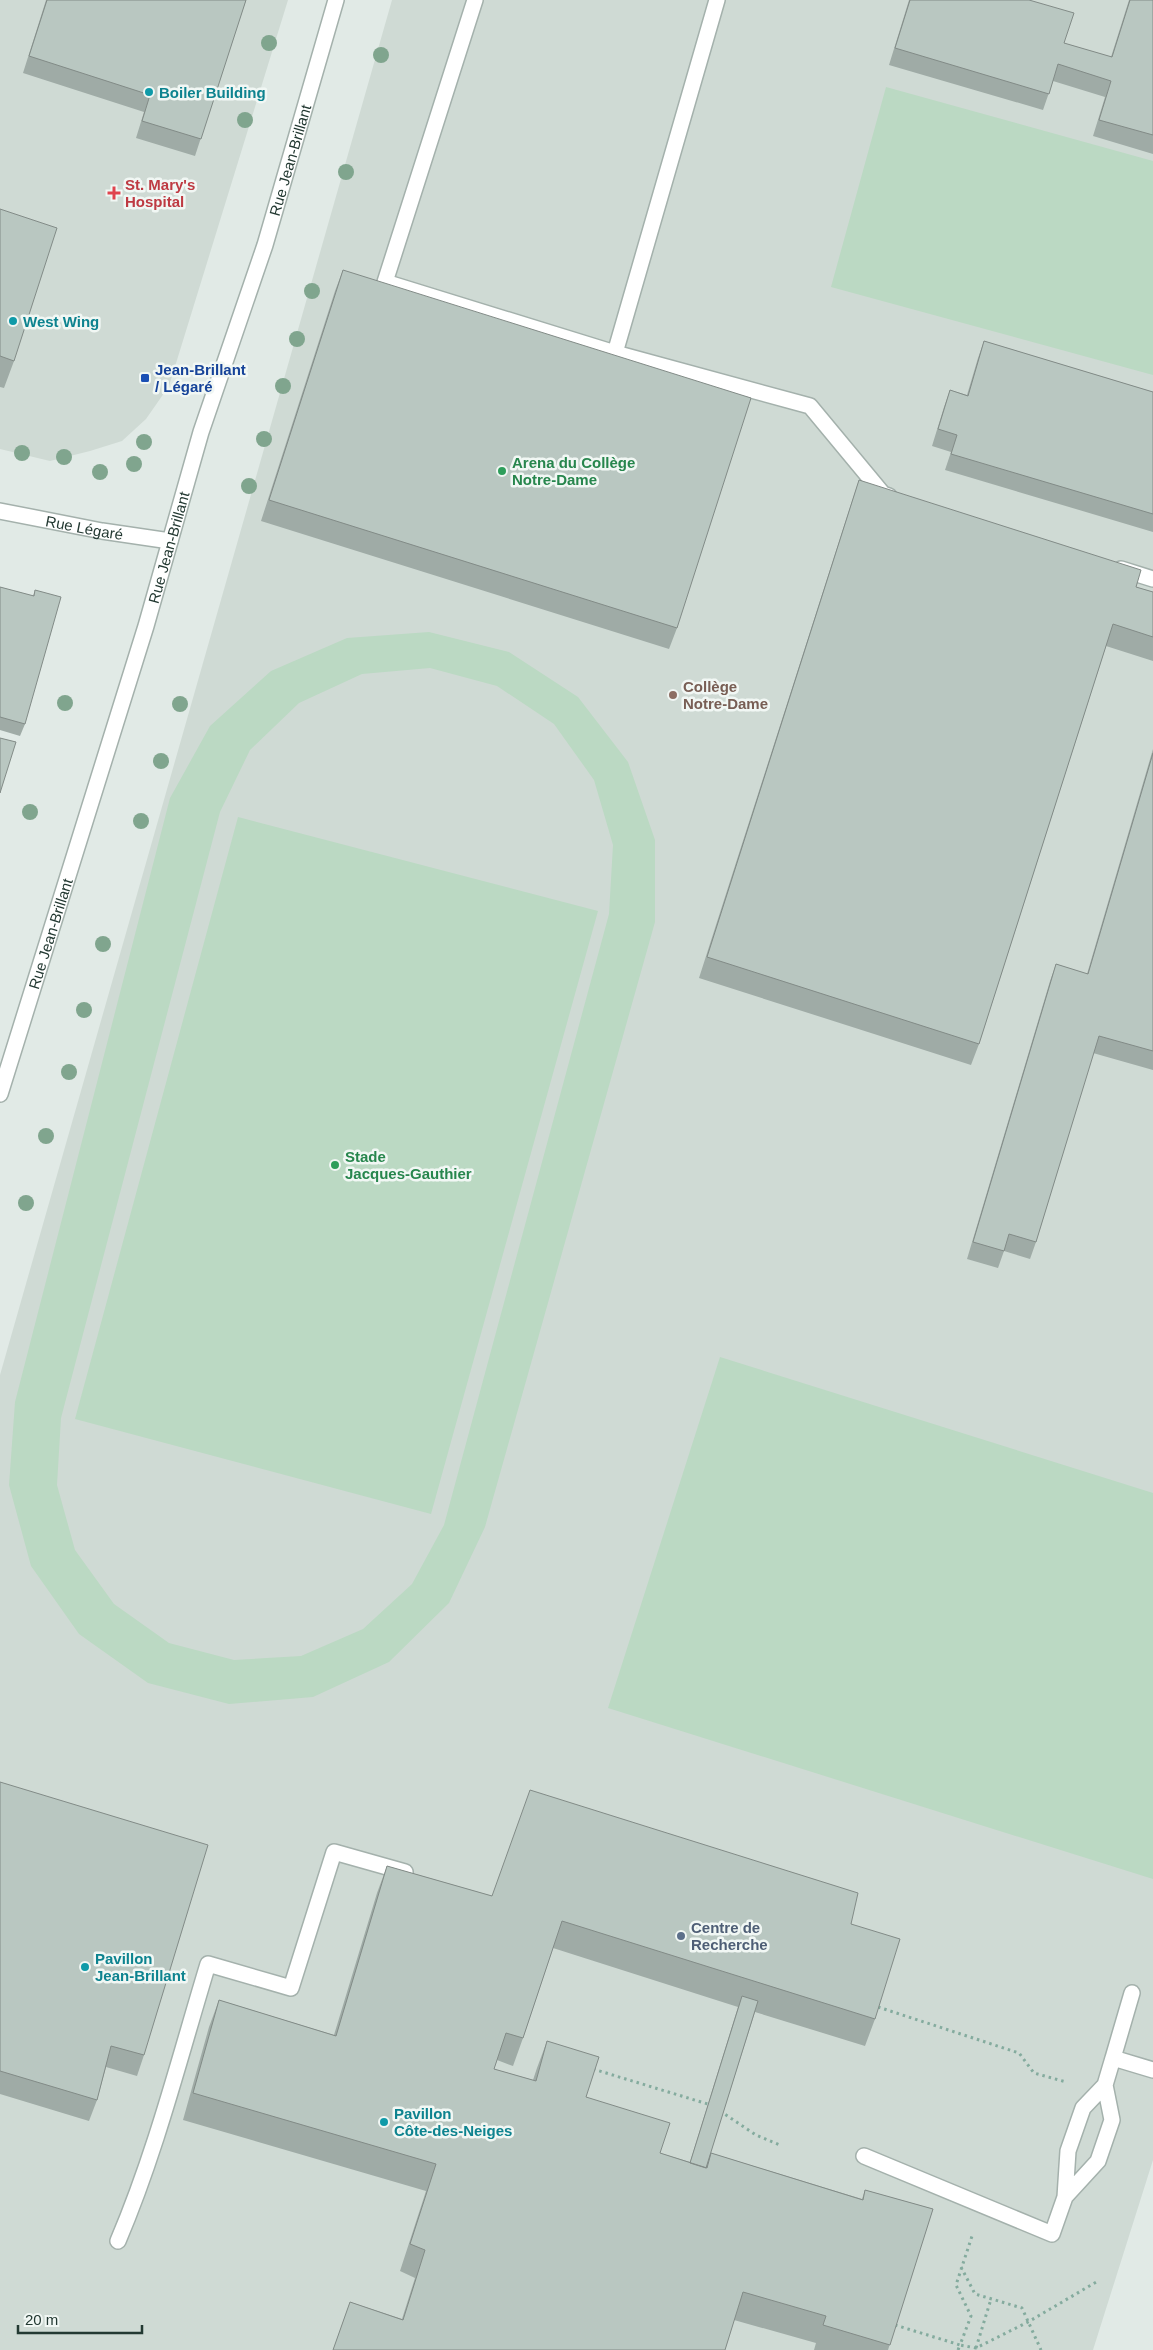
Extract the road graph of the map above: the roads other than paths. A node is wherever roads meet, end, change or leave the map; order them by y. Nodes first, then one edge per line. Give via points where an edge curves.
1 (336, 0) edge
2 (475, 0) edge
3 (717, 0) edge
4 (615, 353) junction
5 (901, 500) edge
6 (0, 511) edge
7 (170, 541) junction
8 (1106, 564) edge
9 (1153, 579) edge
10 (0, 1094) edge
11 (421, 1877) edge
12 (1132, 1993) dead end
13 (1112, 2058) junction
14 (1153, 2070) edge
15 (1105, 2085) junction
16 (864, 2156) dead end
17 (1065, 2197) junction
18 (118, 2241) dead end

1 - 7 street, Rue Jean-Brillant via 265,245 201,432
2 - 4 street via 385,282
3 - 4 street
4 - 5 street via 810,406 882,494
6 - 7 street, Rue Légaré
7 - 10 street, Rue Jean-Brillant
8 - 9 street
11 - 18 street via 334,1852 291,1988 208,1964 154,2142
12 - 13 street
13 - 14 street
13 - 15 street
15 - 17 street via 1083,2108 1068,2151
15 - 17 street via 1112,2120 1098,2161
16 - 17 street via 1052,2234

